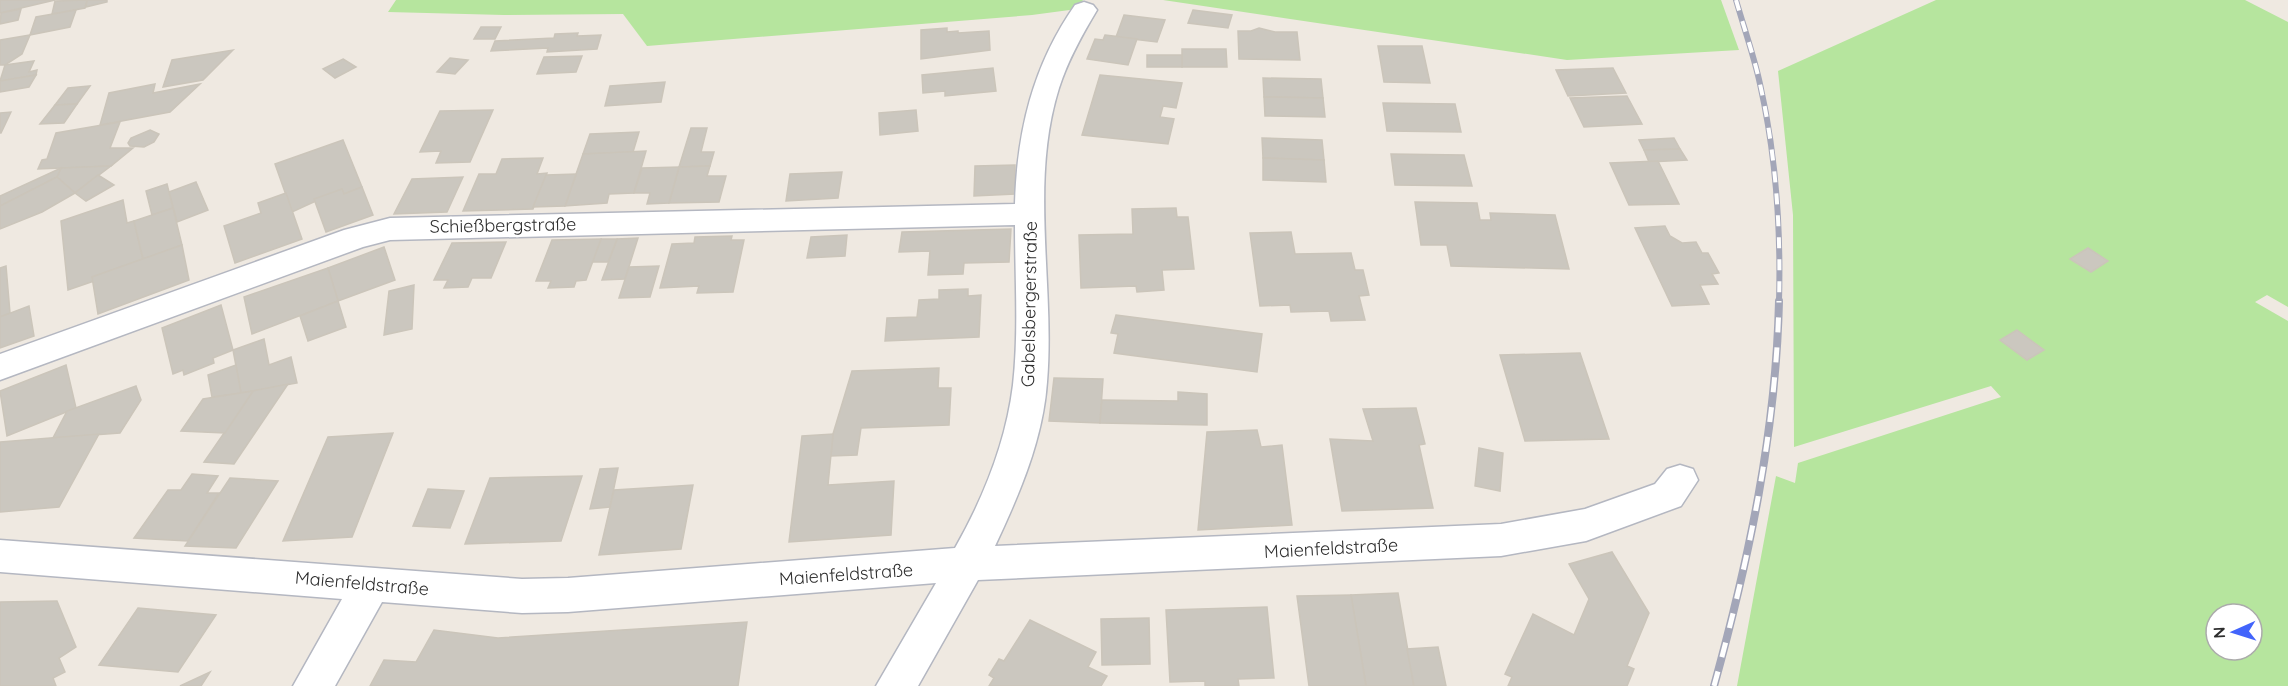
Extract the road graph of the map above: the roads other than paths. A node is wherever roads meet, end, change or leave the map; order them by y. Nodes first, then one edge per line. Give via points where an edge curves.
1 (1084, 10) dead end
2 (1030, 214) junction
3 (0, 367) edge
4 (1680, 480) dead end
5 (0, 556) edge
6 (967, 564) junction
7 (372, 584) junction
8 (313, 686) edge
9 (896, 686) edge

1 - 2 street, Gabelsbergerstraße via 1057,60 1042,100
2 - 3 street, Schießbergstraße via 390,229 355,238
2 - 6 street, Gabelsbergerstraße via 1032,349 1026,411 1013,461
4 - 6 street, Maienfeldstraße via 1668,495 1586,525 1501,540
5 - 7 street, Maienfeldstraße
6 - 7 street, Maienfeldstraße via 568,595 522,596
6 - 9 street, Gabelsbergerstraße
7 - 8 street

